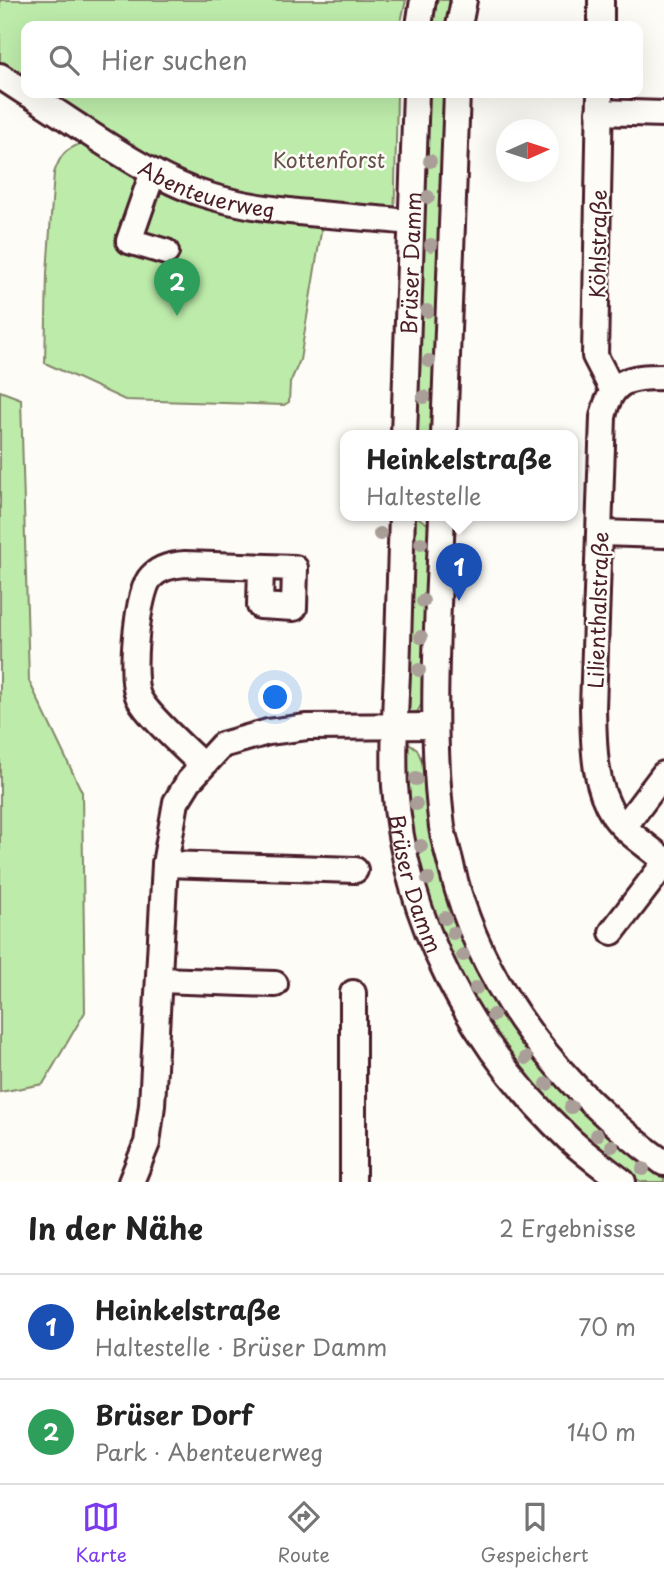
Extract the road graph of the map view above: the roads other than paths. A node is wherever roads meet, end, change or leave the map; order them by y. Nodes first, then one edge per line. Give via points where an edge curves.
1 (423, 0) edge
2 (464, 0) edge
3 (601, 0) edge
4 (420, 21) edge
5 (460, 21) edge
6 (601, 21) edge
7 (0, 76) edge
8 (21, 90) edge
9 (34, 98) edge
10 (416, 98) edge
11 (457, 98) edge
12 (599, 102) edge
13 (664, 114) edge
14 (153, 172) junction
15 (411, 222) junction
16 (166, 252) dead end
17 (664, 377) edge
18 (613, 391) junction
19 (404, 430) edge
20 (444, 430) edge
21 (402, 521) edge
22 (442, 521) edge
23 (600, 533) junction
24 (664, 535) edge
25 (261, 567) dead end
26 (395, 726) junction
27 (434, 726) junction
28 (202, 765) junction
29 (664, 774) edge
30 (624, 827) junction
31 (664, 862) edge
32 (164, 864) junction
33 (355, 870) dead end
34 (612, 932) dead end
35 (159, 980) junction
36 (275, 984) dead end
37 (353, 993) dead end
38 (664, 1163) edge
39 (131, 1182) edge
40 (353, 1182) edge
41 (623, 1182) edge

1 - 4 street
2 - 5 street
3 - 6 street
7 - 8 street, Abenteuerweg
9 - 14 street, Abenteuerweg
10 - 15 street, Brüser Damm
11 - 20 street, Brüser Damm
12 - 13 street
12 - 18 street, Köhlstraße via 595,356
14 - 15 street, Abenteuerweg via 243,205
14 - 16 street via 129,240
15 - 19 street, Brüser Damm
17 - 18 street via 636,377
18 - 23 street, Lilienthalstraße via 603,417
21 - 26 street, Brüser Damm
22 - 27 street, Brüser Damm
23 - 24 street
23 - 30 street, Lilienthalstraße via 594,752 600,783
25 - 28 street via 170,566 157,570 144,590 136,634 134,682 139,698
26 - 27 street
26 - 28 street via 268,732 222,745
26 - 41 street, Brüser Damm via 395,786 415,896 453,988 520,1087 571,1141
27 - 38 street, Brüser Damm via 443,830 457,889 503,995 573,1086
28 - 32 street via 176,802
29 - 30 street
30 - 31 street, Lilienthalstraße
31 - 34 street, Lilienthalstraße
32 - 33 street
32 - 35 street
35 - 36 street
35 - 39 street via 147,1143
37 - 40 street

